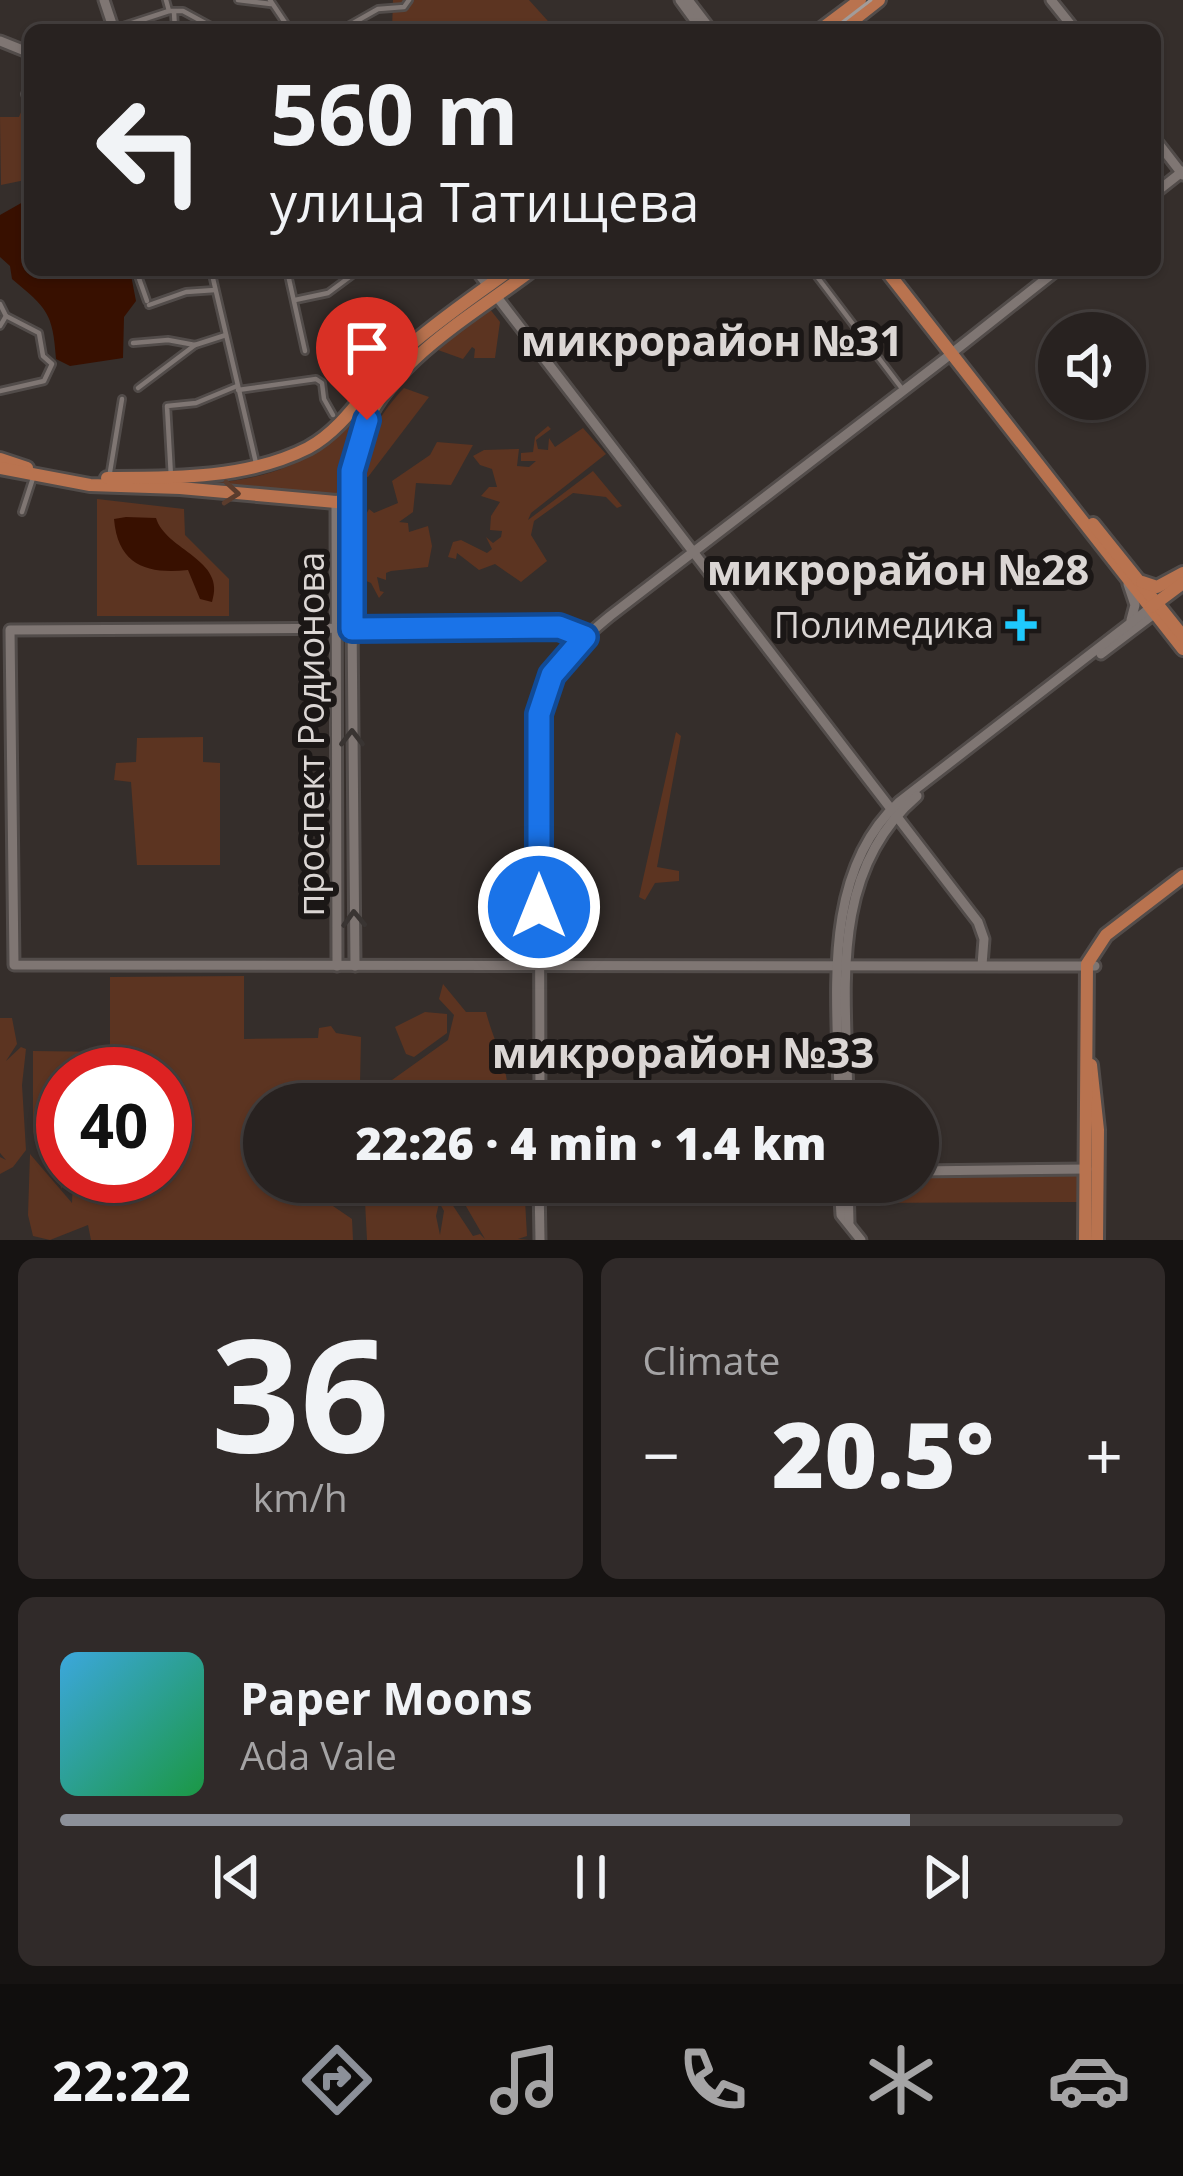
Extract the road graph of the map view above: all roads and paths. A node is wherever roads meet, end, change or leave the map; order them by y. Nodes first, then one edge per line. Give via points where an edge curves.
1 (166, 0) edge
2 (238, 0) edge
3 (409, 0) edge
4 (860, 0) edge
5 (879, 0) edge
6 (1050, 0) edge
7 (270, 2) edge
8 (172, 11) junction
9 (132, 24) edge
10 (174, 24) edge
11 (207, 24) edge
12 (352, 24) edge
13 (828, 24) edge
14 (849, 24) edge
15 (1068, 24) edge
16 (1161, 144) edge
17 (1182, 172) edge
18 (138, 276) edge
19 (213, 276) edge
20 (288, 276) edge
21 (351, 276) edge
22 (516, 276) edge
23 (817, 276) edge
24 (891, 276) edge
25 (899, 276) edge
26 (1049, 276) edge
27 (487, 287) edge
28 (215, 290) junction
29 (294, 301) junction
30 (0, 304) edge
31 (6, 316) junction
32 (0, 326) edge
33 (226, 335) junction
34 (133, 344) dead end
35 (195, 345) junction
36 (304, 350) dead end
37 (954, 352) junction
38 (138, 388) dead end
39 (238, 388) junction
40 (0, 391) edge
41 (904, 391) junction
42 (122, 399) dead end
43 (333, 415) dead end
44 (0, 464) edge
45 (257, 467) junction
46 (33, 477) junction
47 (171, 477) junction
48 (109, 478) junction
49 (351, 500) junction
50 (335, 502) junction
51 (22, 512) dead end
52 (692, 554) junction
53 (1183, 572) edge
54 (1129, 576) junction
55 (1181, 590) edge
56 (1156, 608) junction
57 (1129, 624) junction
58 (338, 629) junction
59 (352, 629) junction
60 (5, 630) edge
61 (1181, 633) edge
62 (582, 639) junction
63 (1183, 650) edge
64 (935, 778) junction
65 (892, 813) junction
66 (338, 825) junction
67 (352, 825) junction
68 (1183, 880) edge
69 (540, 939) junction
70 (568, 964) junction
71 (843, 964) junction
72 (982, 964) junction
73 (539, 965) junction
74 (1091, 965) junction
75 (338, 966) junction
76 (356, 966) junction
77 (1091, 1065) junction
78 (540, 1083) edge
79 (843, 1083) edge
80 (1088, 1169) junction
81 (939, 1171) edge
82 (539, 1203) edge
83 (847, 1203) edge
84 (540, 1240) edge
85 (861, 1240) edge
86 (1091, 1240) edge

1 - 8 street
2 - 7 street
3 - 12 street
4 - 13 main road
5 - 14 main road
6 - 15 street
8 - 9 street
8 - 10 street
8 - 11 street
16 - 17 street
18 - 28 street via 148,303
19 - 28 street
20 - 29 street
21 - 29 street via 328,293
22 - 27 main road
23 - 41 street
24 - 37 main road
25 - 37 main road
26 - 37 street
27 - 45 main road via 397,357 326,436
27 - 49 main road via 367,420
27 - 52 street
28 - 33 street
29 - 36 street
30 - 31 street
31 - 32 street
31 - 40 street via 39,333 52,364 44,381
33 - 35 street
33 - 39 street
34 - 35 street
35 - 38 street
37 - 41 street
37 - 54 main road
39 - 43 street via 316,380
39 - 45 street
39 - 47 street via 167,406
41 - 52 street
42 - 48 street
44 - 46 main road
44 - 48 main road
45 - 47 main road
46 -> 50 main road
46 - 51 street
47 - 48 main road
49 - 50 main road
49 - 59 street, проспект Родионова
50 - 58 street, проспект Родионова
52 - 62 street
52 - 65 street
53 - 54 main road via 1157,587
54 - 56 main road
54 - 57 street
55 - 56 main road
55 - 61 main road
56 - 57 street
56 - 61 main road
56 - 63 main road
56 - 64 street
57 - 64 street
58 - 59 street
58 - 60 street
58 - 66 street, проспект Родионова
59 - 62 street via 546,628
67 -> 59 street, проспект Родионова
60 - 75 street via 14,965
62 - 69 street via 552,675 539,714
64 - 65 street
65 - 71 street via 857,887
65 - 72 street via 981,928
66 - 67 street
66 - 75 street, проспект Родионова
76 -> 67 street, проспект Родионова
68 - 74 main road via 1106,934
69 - 70 street
69 - 73 street
70 - 71 street
70 - 73 street
71 - 72 street
71 - 79 street
72 - 74 street
73 - 76 street
73 - 78 street
74 - 77 main road
74 - 80 main road
75 - 76 street
77 - 80 main road
77 - 86 main road via 1098,1130
80 - 81 street
80 - 86 main road
82 - 84 street
83 - 85 street

